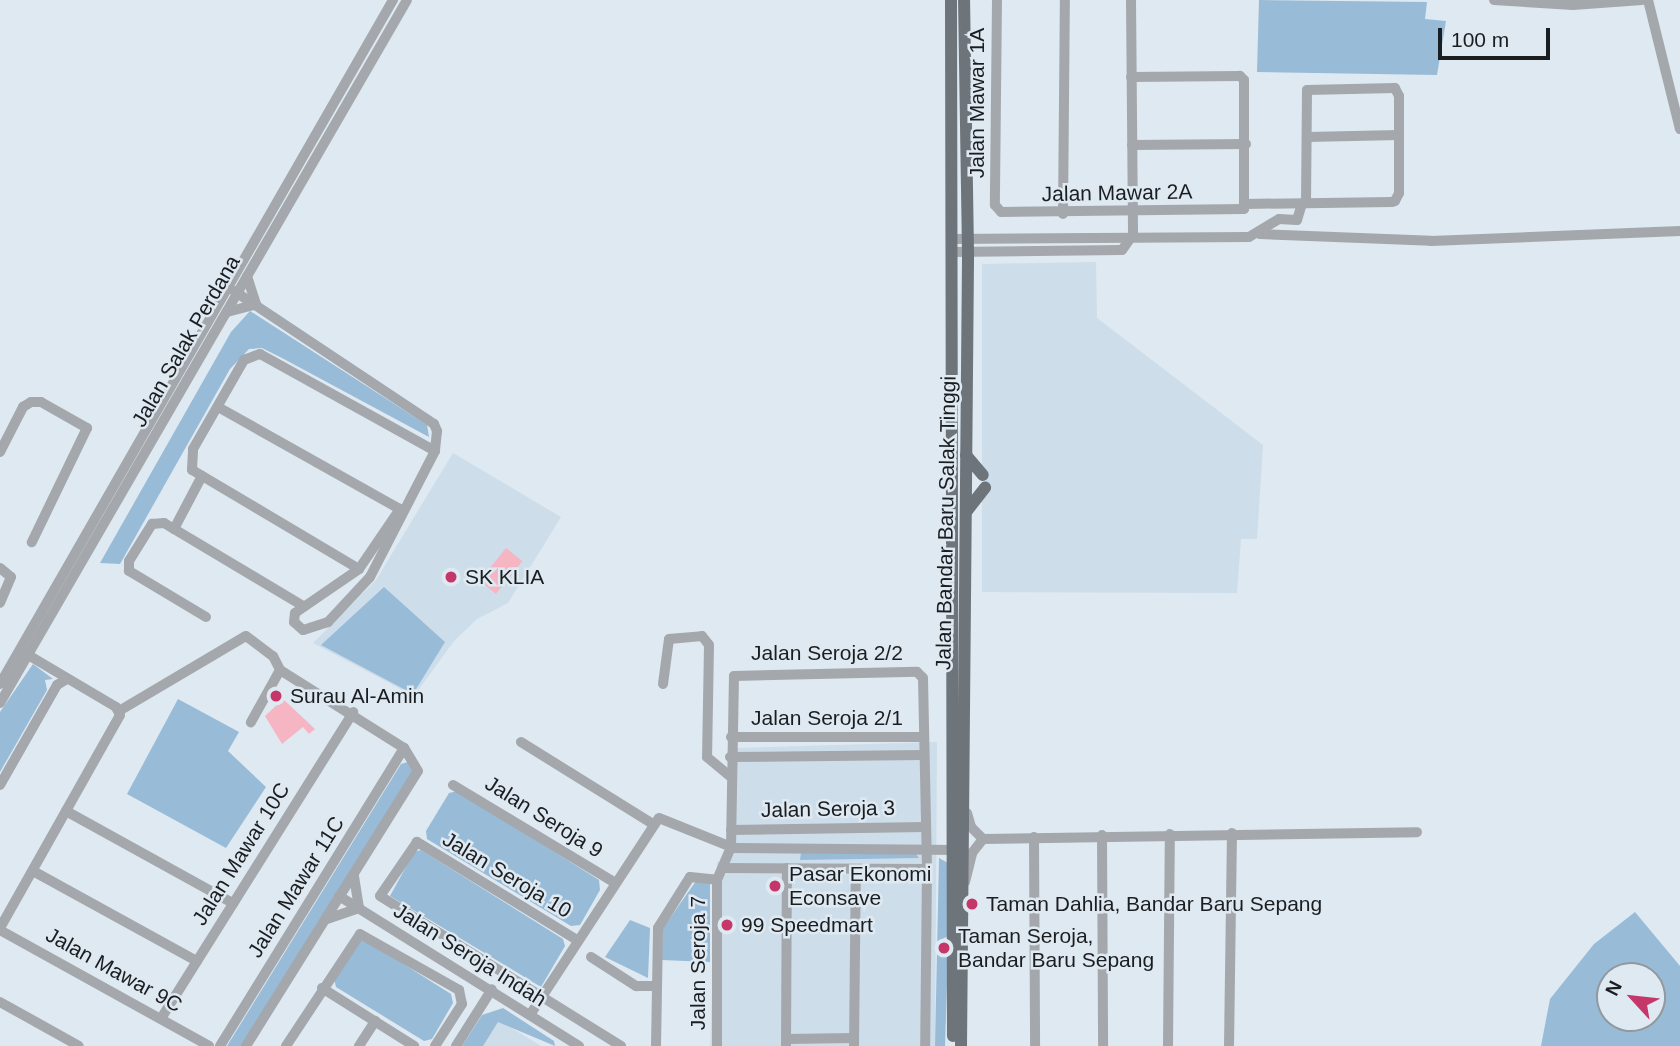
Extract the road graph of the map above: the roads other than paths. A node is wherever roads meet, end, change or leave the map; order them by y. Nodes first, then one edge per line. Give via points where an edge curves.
1 (393, 0) edge
2 (407, 0) edge
3 (951, 0) edge
4 (964, 0) edge
5 (997, 0) edge
6 (1065, 0) edge
7 (1131, 0) edge
8 (1494, 0) edge
9 (1642, 0) edge
10 (1648, 0) edge
11 (349, 75) junction
12 (1131, 77) junction
13 (361, 81) junction
14 (1680, 130) edge
15 (1399, 135) junction
16 (1307, 137) junction
17 (1246, 144) junction
18 (1132, 145) junction
19 (1304, 204) junction
20 (995, 205) joint
21 (1245, 207) junction
22 (1132, 213) junction
23 (1063, 214) junction
24 (1680, 231) edge
25 (1260, 234) junction
26 (1133, 235) junction
27 (968, 238) junction
28 (952, 245) junction
29 (968, 252) junction
30 (247, 275) junction
31 (227, 287) junction
32 (238, 293) junction
33 (256, 304) junction
34 (228, 312) junction
35 (218, 408) junction
36 (435, 451) junction
37 (0, 452) edge
38 (966, 455) junction
39 (202, 476) junction
40 (400, 509) junction
41 (965, 513) junction
42 (174, 529) junction
43 (32, 542) dead end
44 (0, 568) edge
45 (359, 569) junction
46 (0, 603) edge
47 (303, 606) junction
48 (206, 617) dead end
49 (24, 652) junction
50 (280, 670) junction
51 (67, 680) junction
52 (0, 684) edge
53 (663, 684) dead end
54 (0, 703) edge
55 (353, 712) junction
56 (118, 717) junction
57 (251, 722) dead end
58 (731, 737) junction
59 (922, 737) junction
60 (521, 742) dead end
61 (404, 748) junction
62 (924, 755) junction
63 (730, 757) junction
64 (730, 776) junction
65 (963, 784) junction
66 (0, 785) edge
67 (453, 785) dead end
68 (66, 811) junction
69 (651, 823) junction
70 (926, 827) junction
71 (731, 830) junction
72 (1417, 832) dead end
73 (1232, 833) junction
74 (1170, 834) junction
75 (1102, 835) junction
76 (1034, 837) junction
77 (983, 839) junction
78 (731, 847) junction
79 (927, 850) junction
80 (957, 850) junction
81 (723, 868) junction
82 (787, 868) junction
83 (856, 869) junction
84 (927, 869) junction
85 (33, 870) junction
86 (355, 872) junction
87 (716, 880) junction
88 (614, 882) junction
89 (962, 895) junction
90 (339, 896) junction
91 (233, 903) junction
92 (359, 908) junction
93 (324, 920) junction
94 (0, 929) edge
95 (577, 940) junction
96 (591, 957) dead end
97 (197, 961) junction
98 (657, 986) junction
99 (322, 988) junction
100 (492, 989) junction
101 (541, 998) junction
102 (0, 1002) edge
103 (530, 1015) junction
104 (162, 1017) junction
105 (374, 1021) junction
106 (786, 1042) edge
107 (854, 1042) edge
108 (79, 1046) edge
109 (209, 1046) edge
110 (220, 1046) edge
111 (246, 1046) edge
112 (286, 1046) edge
113 (359, 1046) edge
114 (414, 1046) edge
115 (435, 1046) edge
116 (456, 1046) edge
117 (579, 1046) edge
118 (621, 1046) edge
119 (656, 1046) edge
120 (717, 1046) edge
121 (925, 1046) edge
122 (953, 1046) edge
123 (961, 1046) edge
124 (1035, 1046) edge
125 (1103, 1046) edge
126 (1168, 1046) edge
127 (1229, 1046) edge

1 - 11 street, Jalan Salak Perdana
2 - 13 street, Jalan Salak Perdana
3 - 28 main road, Jalan Bandar Baru Salak Tinggi
4 - 27 main road, Jalan Bandar Baru Salak Tinggi
5 - 20 street, Jalan Mawar 1A
6 - 23 street
7 - 12 street
8 - 9 street via 1573,5
10 - 14 street
11 - 13 street
11 - 31 street, Jalan Salak Perdana
12 - 17 street via 1240,76 1246,84
12 - 18 street
13 - 30 street, Jalan Salak Perdana
15 - 16 street
15 - 16 street via 1395,88 1311,88 1305,94
15 - 19 street, Jalan Mawar 2A via 1395,201
16 - 19 street
17 - 18 street
17 - 21 street
18 - 22 street
19 - 21 street, Jalan Mawar 2A
19 - 25 street via 1297,220 1279,219
20 - 23 street, Jalan Mawar 2A via 1006,214
21 - 22 street, Jalan Mawar 2A
22 - 23 street, Jalan Mawar 2A
22 - 26 street
24 - 25 street via 1431,241
25 - 26 street
26 - 27 street
26 - 29 street via 1122,250
27 - 28 street
27 - 29 main road, Jalan Bandar Baru Salak Tinggi
28 - 29 street
28 - 80 main road, Jalan Bandar Baru Salak Tinggi
29 - 38 main road, Jalan Bandar Baru Salak Tinggi
30 - 32 street, Jalan Salak Perdana
30 - 33 street
31 - 32 street
31 - 49 street, Jalan Salak Perdana
32 - 33 street
32 - 34 street, Jalan Salak Perdana
33 - 34 street
33 - 36 street via 434,424
34 - 49 street, Jalan Salak Perdana
35 - 36 street via 248,356 260,354
35 - 39 street via 189,464
35 - 40 street
36 - 40 street
37 - 43 street via 23,407 31,402 41,401 87,428
38 - 41 main road, Jalan Bandar Baru Salak Tinggi
38 - 41 main road via 984,481
39 - 42 street
39 - 45 street
40 - 45 street
40 - 47 street via 397,526 356,595 309,632 294,622
41 - 65 main road, Jalan Bandar Baru Salak Tinggi
42 - 47 street
42 - 48 street via 152,524 129,561 129,571
44 - 46 street via 11,577
45 - 47 street
49 - 51 street
49 - 52 street, Jalan Salak Perdana
49 - 54 street, Jalan Salak Perdana
50 - 55 street
50 - 56 street via 273,656 246,636 210,652
50 - 57 street
51 - 56 street
51 - 66 street via 57,685
53 - 64 street via 669,639 702,636 709,645 707,757
55 - 61 street
55 - 91 street, Jalan Mawar 10C
56 - 68 street
58 - 59 street, Jalan Seroja 2/1
58 - 59 street, Jalan Seroja 2/2 via 732,684 738,673 917,672 923,678
58 - 63 street
59 - 62 street
60 - 69 street
61 - 86 street via 418,771
61 - 110 street, Jalan Mawar 11C
62 - 63 street
62 - 70 street
63 - 64 street
64 - 71 street
65 - 77 street via 969,824
65 - 80 main road, Jalan Bandar Baru Salak Tinggi
67 - 88 street, Jalan Seroja 9
68 - 85 street
68 - 91 street
69 - 78 street via 666,817
69 - 88 street
70 - 71 street, Jalan Seroja 3
70 - 79 street
71 - 78 street
72 - 73 street
73 - 74 street
73 - 127 street
74 - 75 street
74 - 126 street
75 - 76 street
75 - 125 street
76 - 77 street
76 - 124 street
77 - 89 street via 972,853
78 - 79 street
78 - 81 street
79 - 80 street
79 - 84 street
80 - 89 main road, Jalan Bandar Baru Salak Tinggi
80 - 122 main road, Jalan Bandar Baru Salak Tinggi
81 - 82 street
81 - 87 street
82 - 83 street
82 - 106 street
83 - 84 street
83 - 107 street
84 - 121 street
85 - 94 street
85 - 97 street
86 - 90 street
86 - 92 street
87 - 98 street via 690,877 657,928
87 - 120 street, Jalan Seroja 7
88 - 95 street
89 - 123 main road, Jalan Bandar Baru Salak Tinggi
90 - 92 street, Jalan Seroja Indah
90 - 93 street
91 - 97 street, Jalan Mawar 10C
92 - 93 street
92 - 100 street, Jalan Seroja Indah
93 - 111 street
94 - 104 street, Jalan Mawar 9C
95 - 101 street
95 - 101 street, Jalan Seroja 10 via 417,842 381,899
96 - 98 street via 636,986
97 - 104 street, Jalan Mawar 10C
98 - 119 street
99 - 105 street
99 - 112 street
99 - 115 street via 360,934 462,996
100 - 103 street, Jalan Seroja Indah
100 - 116 street
101 - 103 street
101 - 118 street
102 - 108 street
103 - 117 street, Jalan Seroja Indah
104 - 109 street, Jalan Mawar 9C
105 - 113 street
105 - 114 street
106 - 107 street

